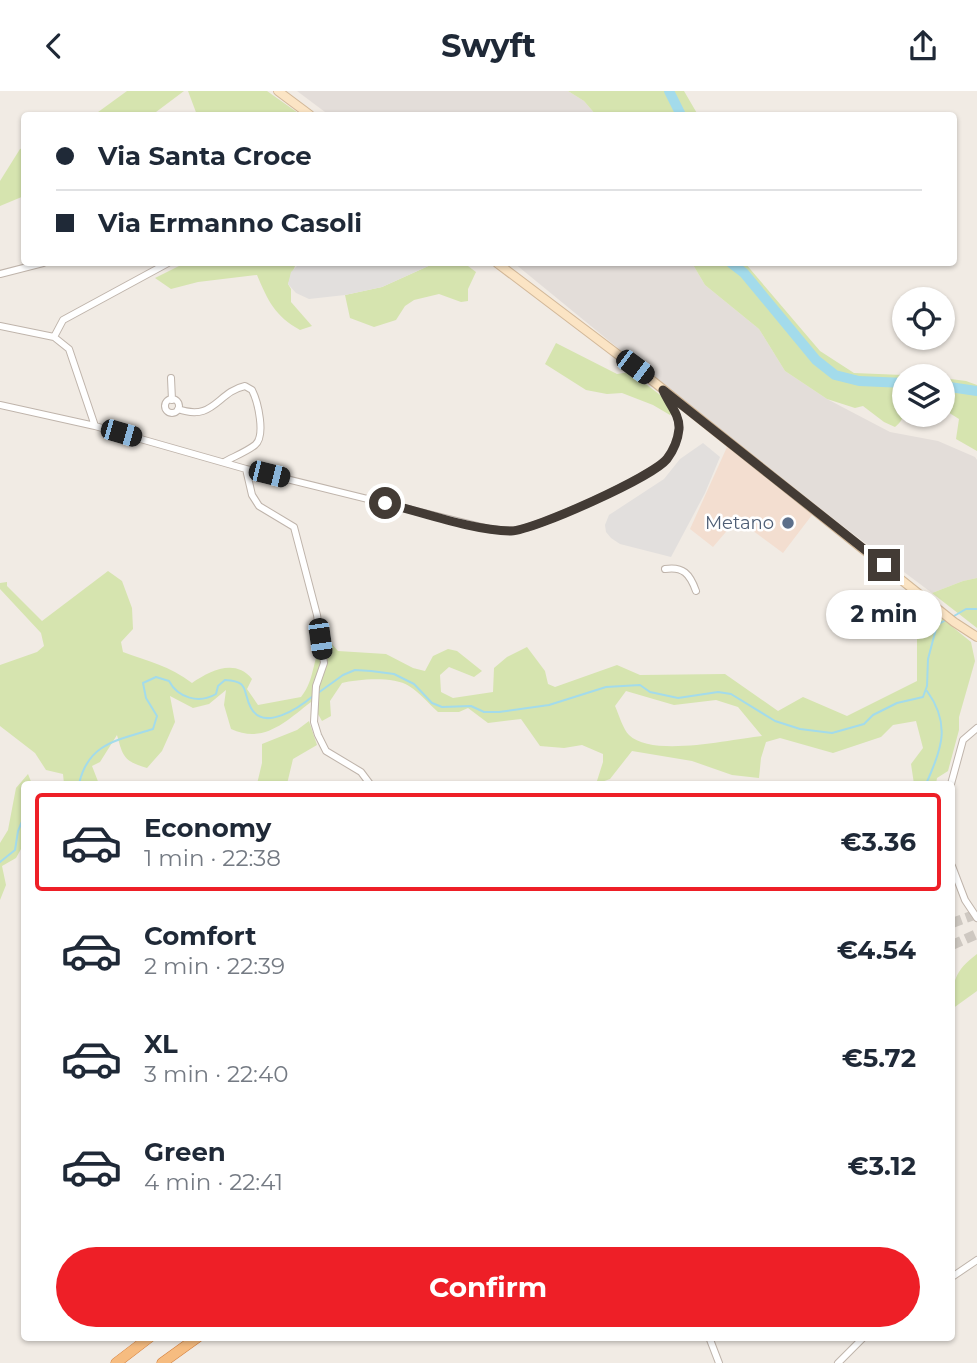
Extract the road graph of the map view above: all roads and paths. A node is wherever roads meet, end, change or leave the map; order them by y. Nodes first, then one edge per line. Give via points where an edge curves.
1 (278, 91) edge
2 (306, 112) edge
3 (31, 266) edge
4 (162, 266) edge
5 (502, 266) edge
6 (0, 274) edge
7 (0, 326) edge
8 (54, 337) junction
9 (171, 377) dead end
10 (663, 390) junction
11 (172, 400) junction
12 (0, 405) edge
13 (178, 409) junction
14 (92, 417) junction
15 (86, 423) junction
16 (95, 426) junction
17 (224, 462) junction
18 (246, 469) junction
19 (665, 569) dead end
20 (696, 591) dead end
21 (977, 637) edge
22 (977, 728) edge
23 (368, 781) edge
24 (952, 781) edge
25 (955, 874) edge
26 (977, 918) edge
27 (977, 1260) edge
28 (955, 1275) edge
29 (145, 1341) edge
30 (192, 1341) edge
31 (711, 1341) edge
32 (860, 1341) edge
33 (116, 1363) edge
34 (162, 1363) edge
35 (719, 1363) edge
36 (838, 1363) edge

1 - 2 main road
3 - 6 street
4 - 8 street via 63,320
5 - 10 main road
7 - 8 street
8 - 14 street via 69,349
9 - 11 street
10 - 18 street via 676,413 679,430 666,460 639,478 514,531 489,529
10 - 21 main road
11 - 13 street
11 - 13 street via 165,405 167,411
12 - 15 street
13 - 17 street via 201,412 239,387 252,390 260,438
14 - 15 street
14 - 16 street
15 - 16 street
16 - 17 street
17 - 18 street
18 - 23 street via 252,495 260,506 295,527 324,663 316,686 318,735 326,751
19 - 20 street via 681,569 691,577
22 - 24 street via 963,740
25 - 26 street
27 - 28 street
29 - 33 highway
30 - 34 highway
31 - 35 street
32 - 36 street

